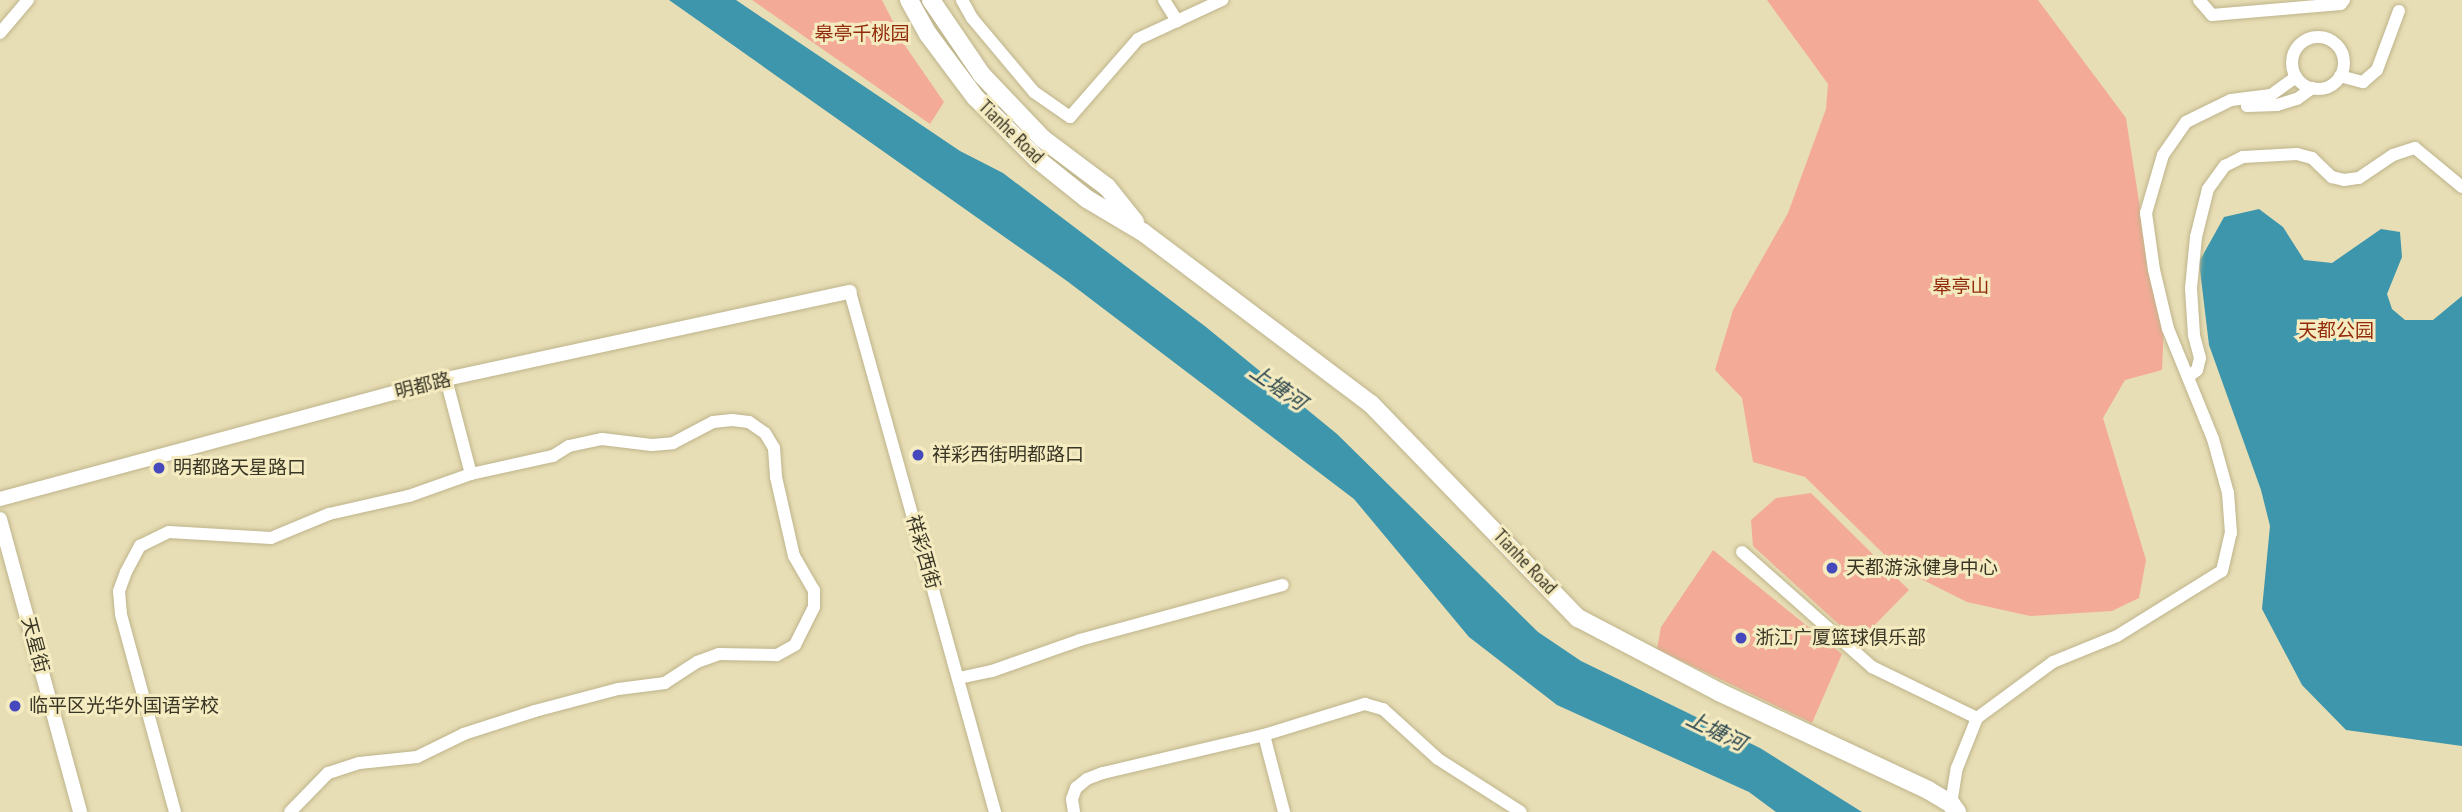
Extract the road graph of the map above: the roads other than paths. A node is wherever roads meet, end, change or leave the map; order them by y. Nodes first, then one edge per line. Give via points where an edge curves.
1 (28, 0) edge
2 (909, 0) edge
3 (930, 0) edge
4 (962, 0) edge
5 (1164, 0) edge
6 (1222, 0) edge
7 (2199, 0) edge
8 (2344, 0) edge
9 (2399, 11) dead end
10 (1178, 20) junction
11 (0, 33) edge
12 (2340, 76) junction
13 (2296, 77) junction
14 (2312, 88) junction
15 (2186, 122) junction
16 (2462, 187) edge
17 (1144, 233) junction
18 (850, 292) joint
19 (2188, 377) junction
20 (446, 379) junction
21 (471, 474) junction
22 (0, 499) edge
23 (0, 519) edge
24 (1742, 552) dead end
25 (1283, 585) dead end
26 (959, 678) junction
27 (1977, 718) junction
28 (1264, 735) junction
29 (1954, 808) edge
30 (80, 812) edge
31 (175, 812) edge
32 (290, 812) edge
33 (995, 812) edge
34 (1074, 812) edge
35 (1284, 812) edge
36 (1521, 812) edge

1 - 11 street
2 - 17 main road, Tianhe Road via 975,97 1028,150 1087,199
3 - 17 main road, Tianhe Road via 982,75 1043,139 1107,187
4 - 10 street via 1034,92 1070,117 1138,39
5 - 10 street
6 - 10 street
7 - 8 street via 2212,15 2341,4
9 - 12 street via 2377,69 2363,82
12 - 13 street via 2341,52 2320,37 2297,48 2292,65
12 - 14 street via 2328,87
13 - 14 street
13 - 15 street via 2271,95 2231,100
14 - 15 street via 2277,105 2245,106
15 - 19 street via 2163,155 2146,213 2168,329
16 - 19 street via 2415,148 2393,155 2359,178 2344,180 2332,177 2312,158 2297,154 2243,157 2225,166 2208,189 2196,237 2191,288 2200,358 2197,370
17 - 29 main road, Tianhe Road via 1371,404 1578,618
18 - 20 street, 明都路
18 - 26 street, 祥彩西街
19 - 27 street via 2228,493 2231,533 2222,571 2117,636 2053,662
20 - 21 street
20 - 22 street, 明都路
21 - 31 street via 409,496 329,514 271,538 169,532 140,546 119,591 121,614
21 - 32 street via 553,456 569,446 602,439 673,443 713,422 749,422 765,433 774,448 794,556 814,590 814,607 795,645 777,655 719,654 697,662 664,684 618,689 535,711 464,734 417,757 359,763 328,773
23 - 30 street, 天星街
24 - 27 street via 1872,667
25 - 26 street
26 - 33 street, 祥彩西街
27 - 29 street via 1957,768
28 - 34 street via 1087,779 1076,788
28 - 35 street
28 - 36 street via 1354,705 1373,704 1438,759

